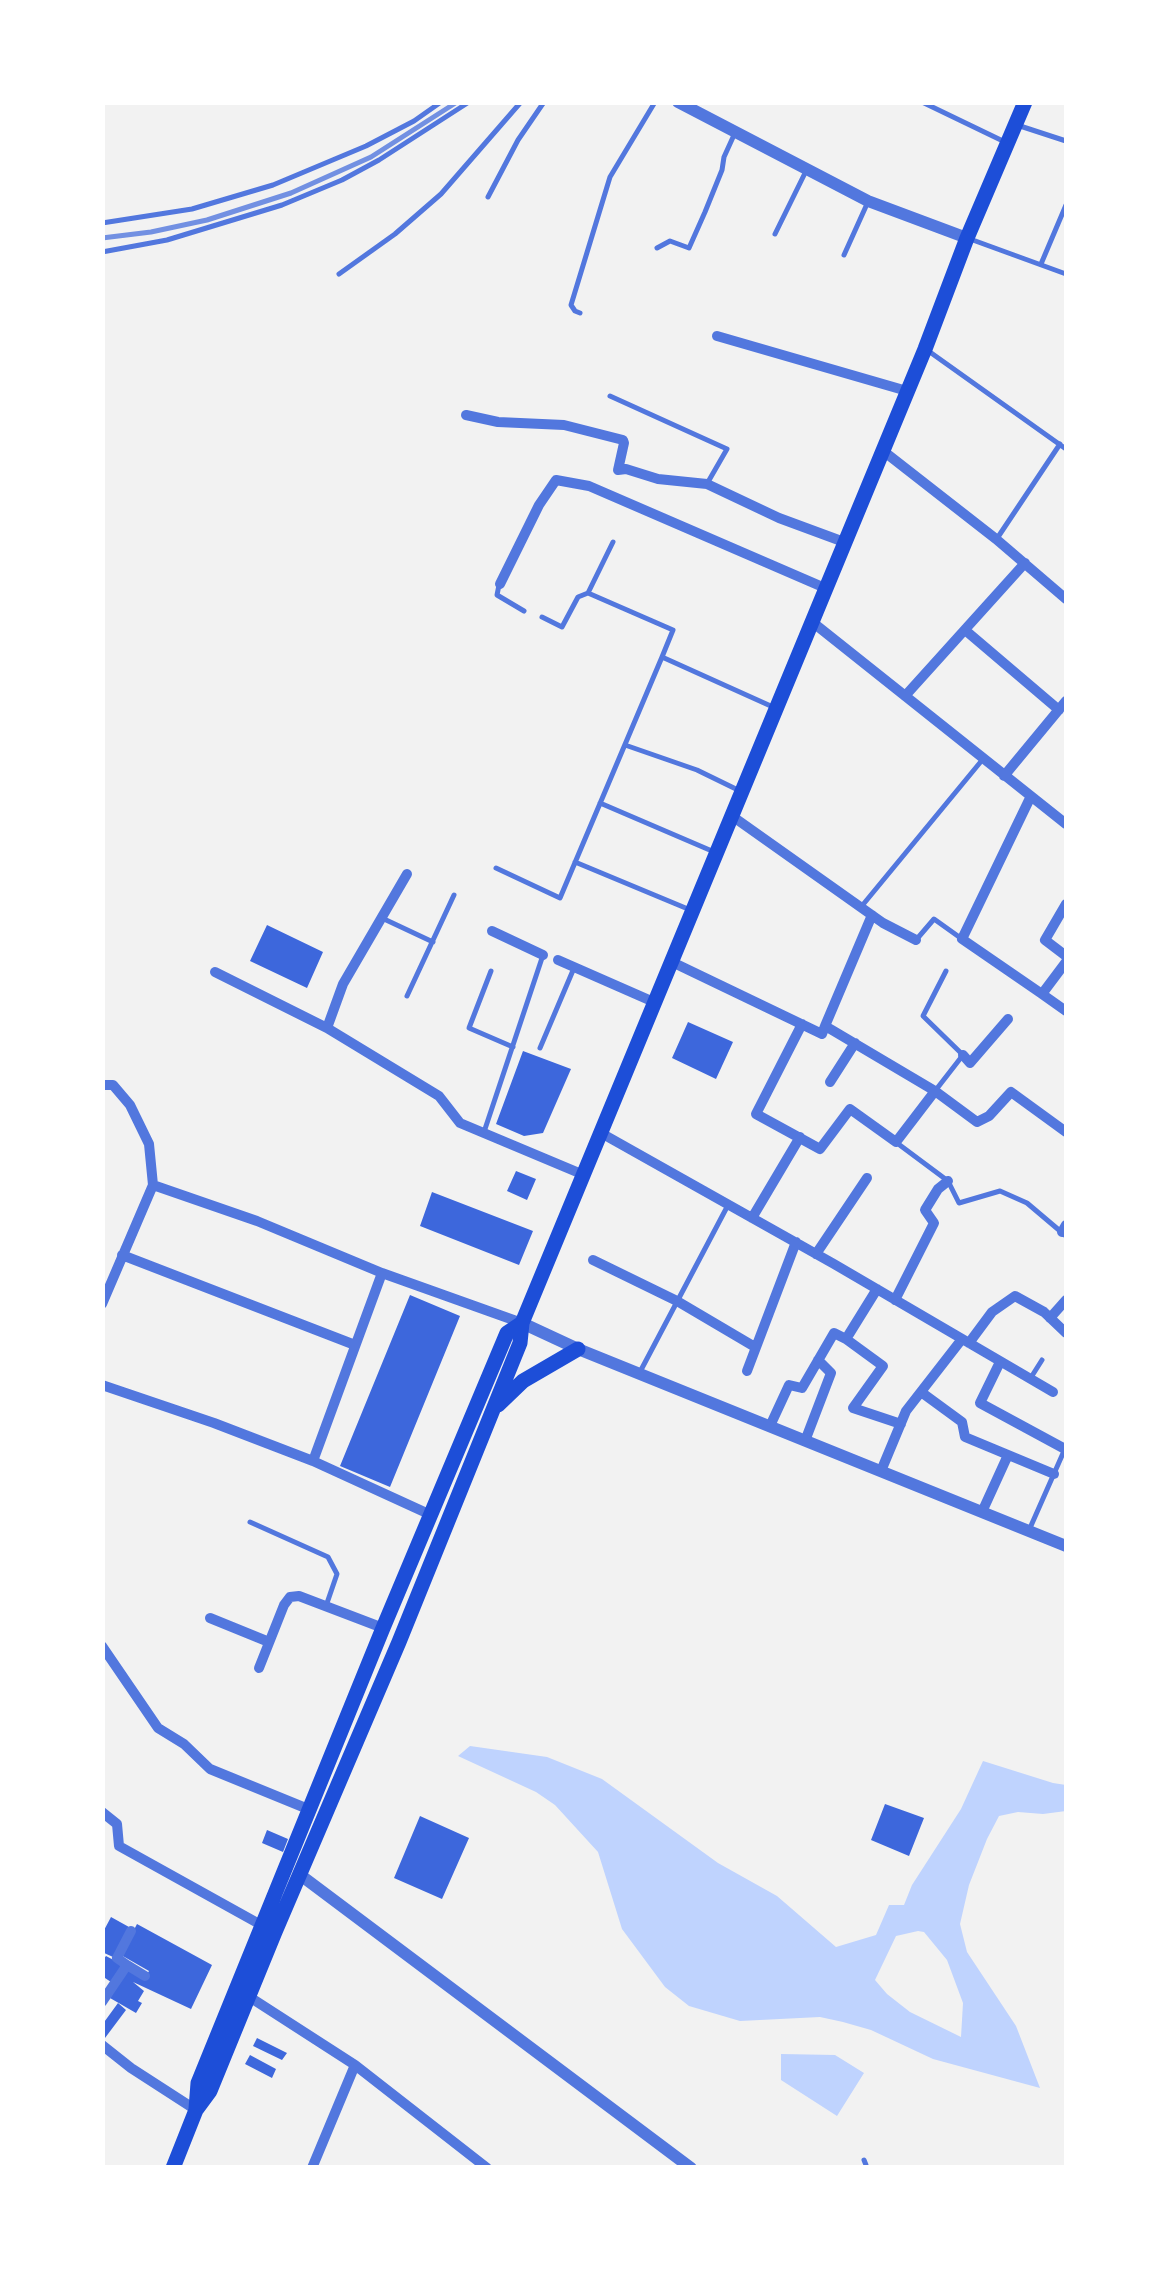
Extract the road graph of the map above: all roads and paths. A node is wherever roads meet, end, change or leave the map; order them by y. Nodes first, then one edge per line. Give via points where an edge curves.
1 (441, 102) edge
2 (469, 102) edge
3 (520, 102) edge
4 (544, 102) edge
5 (655, 102) edge
6 (678, 102) edge
7 (922, 102) edge
8 (1026, 102) edge
9 (1016, 124) junction
10 (736, 132) junction
11 (1066, 141) edge
12 (1008, 144) junction
13 (806, 169) junction
14 (488, 197) dead end
15 (868, 202) junction
16 (1066, 205) edge
17 (102, 223) edge
18 (775, 234) dead end
19 (968, 238) junction
20 (657, 248) dead end
21 (102, 252) edge
22 (844, 254) dead end
23 (1041, 264) junction
24 (339, 274) dead end
25 (1066, 274) edge
26 (580, 313) dead end
27 (717, 336) dead end
28 (925, 348) junction
29 (907, 390) junction
30 (610, 396) dead end
31 (466, 414) dead end
32 (1060, 444) junction
33 (1066, 449) edge
34 (882, 450) junction
35 (706, 484) junction
36 (996, 539) junction
37 (612, 542) dead end
38 (844, 542) junction
39 (1025, 564) junction
40 (500, 584) joint
41 (825, 588) junction
42 (588, 594) junction
43 (1066, 599) edge
44 (524, 610) dead end
45 (542, 617) dead end
46 (812, 621) junction
47 (965, 630) junction
48 (662, 657) junction
49 (905, 696) junction
50 (1063, 705) edge
51 (776, 708) junction
52 (625, 745) junction
53 (984, 759) junction
54 (1004, 776) junction
55 (742, 792) junction
56 (1031, 796) junction
57 (600, 803) junction
58 (732, 816) junction
59 (1066, 824) edge
60 (717, 853) junction
61 (575, 862) junction
62 (496, 868) dead end
63 (407, 874) dead end
64 (454, 895) dead end
65 (1066, 904) edge
66 (861, 908) junction
67 (693, 911) junction
68 (872, 915) junction
69 (382, 918) junction
70 (492, 931) dead end
71 (962, 939) junction
72 (916, 940) joint
73 (433, 942) junction
74 (543, 955) joint
75 (1066, 959) edge
76 (558, 960) dead end
77 (672, 962) junction
78 (574, 968) junction
79 (492, 970) dead end
80 (946, 971) dead end
81 (214, 972) dead end
82 (1042, 994) junction
83 (407, 996) dead end
84 (656, 1002) junction
85 (1066, 1011) edge
86 (1008, 1019) dead end
87 (802, 1024) junction
88 (825, 1026) junction
89 (326, 1028) junction
90 (854, 1043) junction
91 (513, 1048) junction
92 (540, 1048) dead end
93 (962, 1055) junction
94 (830, 1082) dead end
95 (102, 1084) edge
96 (935, 1091) junction
97 (1066, 1132) edge
98 (484, 1133) junction
99 (601, 1133) junction
100 (800, 1137) junction
101 (896, 1142) junction
102 (584, 1175) junction
103 (868, 1178) dead end
104 (948, 1181) junction
105 (153, 1184) junction
106 (728, 1204) junction
107 (752, 1218) junction
108 (1065, 1231) edge
109 (796, 1242) junction
110 (816, 1254) junction
111 (122, 1255) junction
112 (593, 1260) dead end
113 (382, 1274) junction
114 (876, 1289) junction
115 (896, 1300) junction
116 (1066, 1300) edge
117 (677, 1301) junction
118 (102, 1304) edge
119 (1050, 1318) junction
120 (522, 1323) junction
121 (1066, 1333) edge
122 (846, 1339) junction
123 (966, 1341) junction
124 (355, 1345) junction
125 (755, 1347) junction
126 (578, 1349) junction
127 (818, 1360) junction
128 (1042, 1360) dead end
129 (1000, 1362) junction
130 (746, 1372) dead end
131 (639, 1374) junction
132 (1030, 1379) junction
133 (102, 1386) edge
134 (922, 1392) junction
135 (1053, 1392) dead end
136 (491, 1412) junction
137 (901, 1424) junction
138 (770, 1426) junction
139 (805, 1441) junction
140 (1066, 1447) edge
141 (1008, 1455) junction
142 (313, 1461) junction
143 (881, 1471) junction
144 (1054, 1474) junction
145 (982, 1512) junction
146 (431, 1515) junction
147 (250, 1522) dead end
148 (1029, 1530) junction
149 (1066, 1546) edge
150 (326, 1606) junction
151 (210, 1618) dead end
152 (383, 1628) junction
153 (269, 1642) junction
154 (102, 1646) edge
155 (258, 1668) dead end
156 (308, 1810) junction
157 (102, 1812) edge
158 (299, 1874) junction
159 (263, 1926) junction
160 (131, 1930) dead end
161 (127, 1965) junction
162 (145, 1976) dead end
163 (248, 1996) junction
164 (102, 2002) edge
165 (103, 2046) edge
166 (355, 2065) junction
167 (196, 2110) junction
168 (174, 2168) edge
169 (312, 2168) edge
170 (487, 2168) edge
171 (691, 2168) edge

1 - 17 lane via 366,146 273,186 192,209
2 - 21 lane via 380,160 282,205
3 - 24 lane via 441,194
4 - 14 lane
5 - 26 lane via 610,178 571,305
6 - 10 street
7 - 12 lane
8 - 9 main road
9 - 11 lane
9 - 12 main road
10 - 13 street
10 - 20 lane via 689,248 670,241
12 - 19 main road
13 - 15 street
13 - 18 lane
15 - 19 street
15 - 22 lane
16 - 23 lane
19 - 23 lane
19 - 28 main road
23 - 25 lane
27 - 29 street
28 - 29 main road
28 - 32 lane
29 - 34 main road
30 - 35 lane via 727,449
31 - 35 street via 623,440 618,470
32 - 33 lane
32 - 36 lane
34 - 36 street
34 - 38 main road
35 - 38 street
36 - 39 street
37 - 42 lane
38 - 41 main road
39 - 43 street
39 - 47 street
40 - 41 street via 556,480 590,486
40 - 44 lane via 497,595
41 - 46 main road
42 - 45 lane via 578,597 562,627
42 - 48 lane via 674,630
46 - 49 street
46 - 51 main road
47 - 49 street
47 - 50 street
48 - 51 lane
48 - 52 lane
49 - 53 street
50 - 54 street
51 - 55 main road
52 - 55 lane
52 - 57 lane
53 - 54 street
53 - 66 lane
54 - 56 street
55 - 58 main road
56 - 59 street
56 - 71 street
57 - 60 lane
57 - 61 lane
58 - 60 main road
58 - 66 street
60 - 67 main road
61 - 62 lane via 560,898
61 - 67 lane
63 - 69 street
64 - 73 lane
65 - 75 street via 1044,940
66 - 68 street
67 - 77 main road
68 - 72 street
68 - 88 street
69 - 73 lane
69 - 89 street
70 - 74 street
71 - 72 lane via 934,919
71 - 82 street
73 - 83 lane
74 - 91 lane
75 - 82 street
76 - 78 street
77 - 84 main road
77 - 87 street
78 - 84 street
78 - 92 lane
79 - 91 lane via 469,1028
80 - 93 lane via 923,1016
81 - 89 street
82 - 85 street
84 - 99 main road
86 - 93 street via 970,1063
87 - 88 street via 822,1034
87 - 100 street via 756,1114
88 - 90 street
89 - 98 street via 438,1096 460,1123
90 - 94 street
90 - 96 street
91 - 98 lane
93 - 96 lane
95 - 105 street via 113,1085 130,1104 149,1144
96 - 97 street via 977,1122 1011,1092
96 - 101 street
98 - 102 street
99 - 102 main road
99 - 106 street
100 - 101 street via 820,1148 850,1109
100 - 107 street
101 - 104 lane
102 - 120 main road
103 - 110 street
104 - 108 lane via 959,1203 1000,1191
104 - 115 street via 925,1210 934,1222
105 - 111 street
105 - 113 street
106 - 107 street
106 - 117 lane
107 - 109 street
109 - 110 street
109 - 125 street
110 - 114 street
111 - 118 street
111 - 124 street
112 - 117 street
113 - 120 street
113 - 124 street
114 - 115 street
114 - 122 street
115 - 123 street
116 - 119 street
117 - 125 street
117 - 131 lane
119 - 121 street
119 - 123 street via 1016,1296
120 - 126 street
120 - 136 main road
120 - 146 main road via 507,1333
122 - 127 street via 834,1333
122 - 137 street via 883,1366 853,1408
123 - 129 street
123 - 134 street
124 - 142 street
125 - 130 street
126 - 131 street
126 - 136 main road via 523,1381
127 - 138 street via 802,1388 789,1385
127 - 139 street via 831,1373
128 - 132 lane
129 - 132 street
129 - 140 street via 980,1403
131 - 138 street
132 - 135 street
133 - 142 street
134 - 137 street
134 - 141 street via 962,1422 965,1436
136 - 158 main road
137 - 143 street
138 - 139 street
139 - 143 street
140 - 144 lane
141 - 144 street
141 - 145 street
142 - 146 street
143 - 145 street
144 - 148 lane
145 - 148 street
146 - 152 main road
147 - 150 lane via 328,1557 337,1574
148 - 149 street
150 - 152 street
150 - 153 street via 290,1596
151 - 153 street
152 - 156 main road
153 - 155 street
154 - 156 street via 158,1728 210,1769
156 - 159 main road
157 - 159 street via 118,1824 119,1846
158 - 163 main road
158 - 171 street
159 - 167 main road via 198,2083
160 - 161 street via 117,1958
161 - 162 street
161 - 164 street
163 - 166 street
163 - 167 main road
165 - 167 street
166 - 169 street
166 - 170 street
167 - 168 main road

